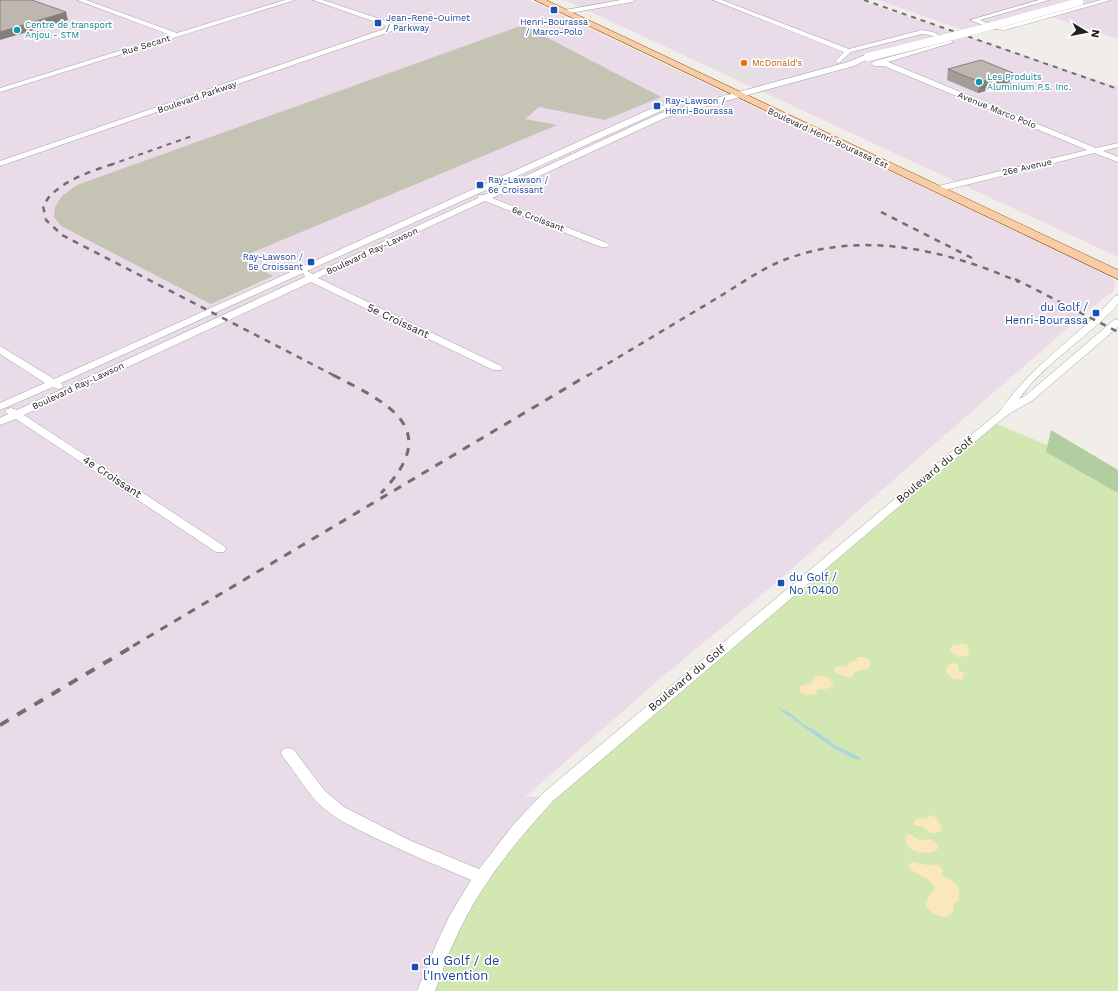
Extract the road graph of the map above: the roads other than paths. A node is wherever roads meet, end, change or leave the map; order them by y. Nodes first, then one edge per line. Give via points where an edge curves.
1 (80, 0) edge
2 (292, 0) edge
3 (316, 0) edge
4 (539, 0) edge
5 (554, 0) edge
6 (632, 0) edge
7 (716, 0) edge
8 (1046, 0) edge
9 (1069, 0) edge
10 (1108, 0) edge
11 (1082, 1) edge
12 (575, 10) junction
13 (565, 12) junction
14 (176, 35) junction
15 (849, 51) junction
16 (864, 56) junction
17 (839, 61) junction
18 (851, 64) junction
19 (874, 64) junction
20 (0, 90) edge
21 (739, 91) junction
22 (1118, 145) edge
23 (1095, 151) junction
24 (1118, 160) edge
25 (0, 164) edge
26 (494, 182) junction
27 (949, 185) junction
28 (509, 188) junction
29 (937, 189) junction
30 (471, 193) junction
31 (486, 198) junction
32 (604, 245) dead end
33 (1118, 265) edge
34 (302, 270) junction
35 (1118, 276) edge
36 (312, 278) junction
37 (1118, 298) edge
38 (1118, 322) edge
39 (0, 349) edge
40 (497, 368) dead end
41 (53, 383) junction
42 (66, 392) junction
43 (1, 407) edge
44 (1005, 412) junction
45 (16, 414) junction
46 (0, 422) edge
47 (220, 549) dead end
48 (288, 753) dead end
49 (481, 877) junction
50 (426, 991) edge

1 - 14 street
2 - 14 street, Rue Secant
3 - 25 street, Boulevard Parkway via 395,27
4 - 13 main road, Boulevard Henri-Bourassa Est
5 - 12 main road, Boulevard Henri-Bourassa Est
6 - 12 street
7 - 15 street
8 - 10 street via 973,20 1000,29
9 - 16 street, bridge
11 - 16 street, bridge via 969,32
12 - 13 street
12 - 21 main road, Boulevard Henri-Bourassa Est
13 - 21 main road, Boulevard Henri-Bourassa Est
14 - 20 street, Rue Secant
15 - 17 street
15 - 19 street via 922,32 952,42
16 - 17 street
16 - 18 street
17 - 21 street
18 - 19 street
18 - 21 street
19 - 23 street, Avenue Marco Polo via 885,64
21 - 26 street, Boulevard Ray-Lawson via 651,112
21 - 27 main road, Boulevard Henri-Bourassa Est
21 - 28 street, Boulevard Ray-Lawson via 664,115
21 - 29 main road, Boulevard Henri-Bourassa Est
22 - 23 street, 26e Avenue
23 - 24 street, Avenue Marco Polo
23 - 27 street, 26e Avenue
26 - 28 street
26 - 30 street, Boulevard Ray-Lawson
27 - 29 street, 26e Avenue
27 - 33 main road, Boulevard Henri-Bourassa Est
28 - 31 street, Boulevard Ray-Lawson
29 - 35 main road, Boulevard Henri-Bourassa Est
30 - 31 street, 6e Croissant
30 - 34 street, Boulevard Ray-Lawson
31 - 32 street, 6e Croissant
31 - 36 street, Boulevard Ray-Lawson
34 - 36 street, 5e Croissant
34 - 41 street, Boulevard Ray-Lawson
36 - 40 street, 5e Croissant
36 - 42 street, Boulevard Ray-Lawson
37 - 44 street, Boulevard du Golf via 1105,314 1016,394
38 - 44 street, Boulevard du Golf via 1029,398
39 - 41 street
41 - 42 street
41 - 43 street, Boulevard Ray-Lawson
42 - 45 street, Boulevard Ray-Lawson
43 - 45 street, 4e Croissant
44 - 49 street, Boulevard du Golf via 548,797 523,823
45 - 46 street, Boulevard Ray-Lawson
45 - 47 street, 4e Croissant
48 - 49 street via 332,806 400,843
49 - 50 street, Boulevard du Golf via 446,940

